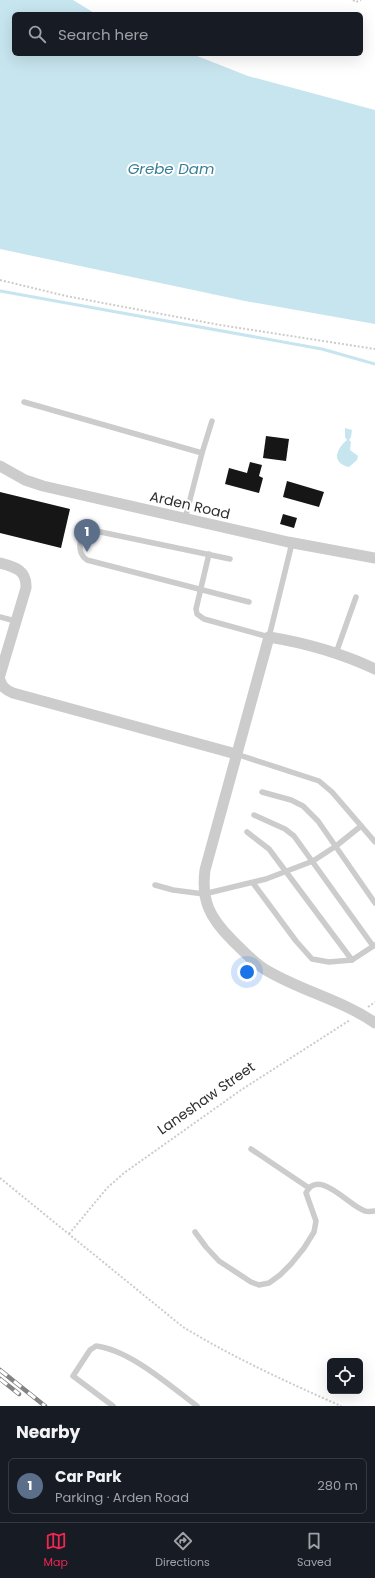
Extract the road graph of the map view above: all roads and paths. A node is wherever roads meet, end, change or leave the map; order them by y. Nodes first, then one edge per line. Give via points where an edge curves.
1 (353, 0) edge
2 (361, 0) edge
3 (0, 280) edge
4 (375, 349) edge
5 (24, 402) dead end
6 (212, 421) dead end
7 (202, 453) junction
8 (1, 467) edge
9 (185, 520) junction
10 (292, 543) junction
11 (208, 554) junction
12 (375, 558) edge
13 (230, 559) dead end
14 (0, 563) edge
15 (200, 590) junction
16 (356, 597) dead end
17 (249, 602) dead end
18 (0, 617) edge
19 (15, 621) junction
20 (269, 637) junction
21 (336, 653) junction
22 (375, 669) edge
23 (0, 675) edge
24 (0, 680) edge
25 (236, 754) junction
26 (262, 792) dead end
27 (254, 815) dead end
28 (361, 826) junction
29 (247, 832) dead end
30 (375, 842) edge
31 (336, 846) junction
32 (313, 861) junction
33 (287, 872) junction
34 (253, 883) junction
35 (155, 885) dead end
36 (204, 894) junction
37 (375, 903) edge
38 (374, 946) edge
39 (352, 960) junction
40 (361, 1013) junction
41 (375, 1023) edge
42 (251, 1149) dead end
43 (0, 1178) edge
44 (309, 1188) junction
45 (375, 1211) edge
46 (195, 1232) dead end
47 (70, 1234) junction
48 (113, 1406) edge
49 (198, 1406) edge
50 (341, 1406) edge

1 - 2 path
3 - 4 path via 66,296 204,322
5 - 7 lane
6 - 7 lane
7 - 9 lane
8 - 9 street, Arden Road via 43,486
9 - 10 street, Arden Road
10 - 12 street, Arden Road
10 - 20 lane
11 - 13 lane
11 - 15 lane
11 - 15 lane via 91,530 82,538 80,545 81,554 88,560
14 - 19 street via 14,566 24,575 26,581
15 - 17 lane
15 - 20 lane via 196,609 200,618
16 - 21 lane
18 - 19 lane
19 - 23 street
20 - 21 street via 316,646
20 - 25 street
21 - 22 street
24 - 25 street via 1,685 13,693
25 - 28 lane via 319,781
25 - 36 street via 205,870
26 - 31 lane via 304,806
27 - 32 lane via 285,829 294,836
28 - 30 lane
28 - 31 lane
29 - 33 lane via 269,849
31 - 32 lane
31 - 37 lane
32 - 33 lane
32 - 38 lane
33 - 34 lane
33 - 39 lane
34 - 36 lane
34 - 39 lane via 312,959 329,962
35 - 36 lane
36 - 40 street via 214,920 252,960 277,976
38 - 39 lane
40 - 41 street
40 - 47 path, Laneshaw Street via 241,1090 124,1173 107,1188
42 - 44 lane
43 - 47 path
44 - 45 lane via 321,1184 365,1211
44 - 46 lane via 306,1194 316,1221 314,1232 291,1264 269,1283 259,1285 251,1282 219,1261
47 - 50 path via 184,1327 214,1346
48 - 49 lane via 73,1376 90,1350 96,1346 135,1361

